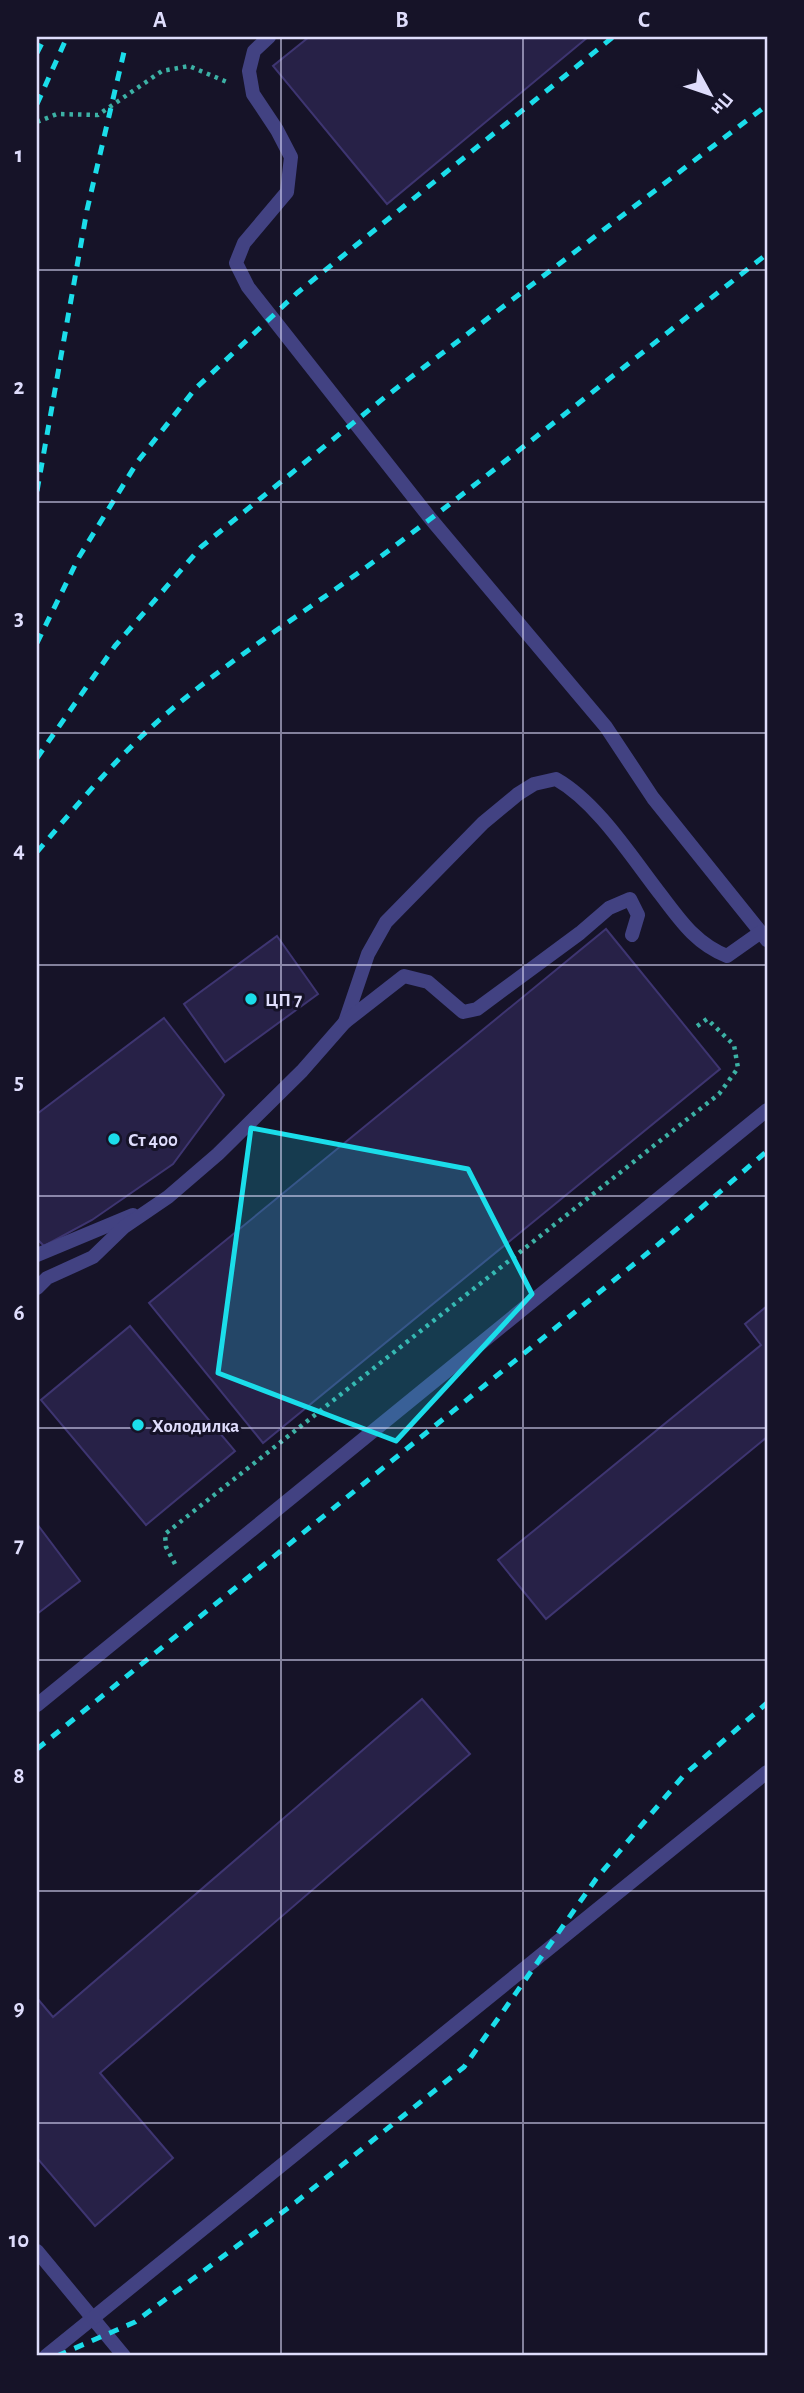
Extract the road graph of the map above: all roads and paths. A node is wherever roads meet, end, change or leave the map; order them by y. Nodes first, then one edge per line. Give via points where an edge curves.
1 (269, 37) edge
2 (253, 94) junction
3 (37, 121) edge
4 (632, 935) dead end
5 (764, 936) edge
6 (345, 1022) junction
7 (696, 1027) dead end
8 (767, 1110) edge
9 (154, 1206) junction
10 (37, 1255) edge
11 (37, 1288) edge
12 (188, 1581) junction
13 (37, 1705) edge
14 (767, 1772) edge
15 (37, 2251) edge
16 (94, 2319) junction
17 (46, 2356) edge
18 (124, 2356) edge

1 - 2 lane via 254,51 249,71
2 - 3 path via 189,66 162,71 99,115 58,114
2 - 5 lane via 291,157 287,192 244,243 236,263 248,287 430,518 606,727 653,798
4 - 6 lane via 638,915 630,900 609,908 477,1009 463,1012 428,982 404,976
5 - 6 lane via 727,956 711,950 689,932 593,811 556,779 534,784 482,823 386,922 369,954
6 - 9 lane via 218,1154
7 - 12 path via 707,1019 734,1045 738,1068 719,1094 165,1534 166,1547
8 - 12 lane
9 - 10 lane
9 - 11 lane via 93,1257 47,1278
12 - 13 lane
14 - 16 lane
15 - 16 lane
16 - 17 lane
16 - 18 lane

